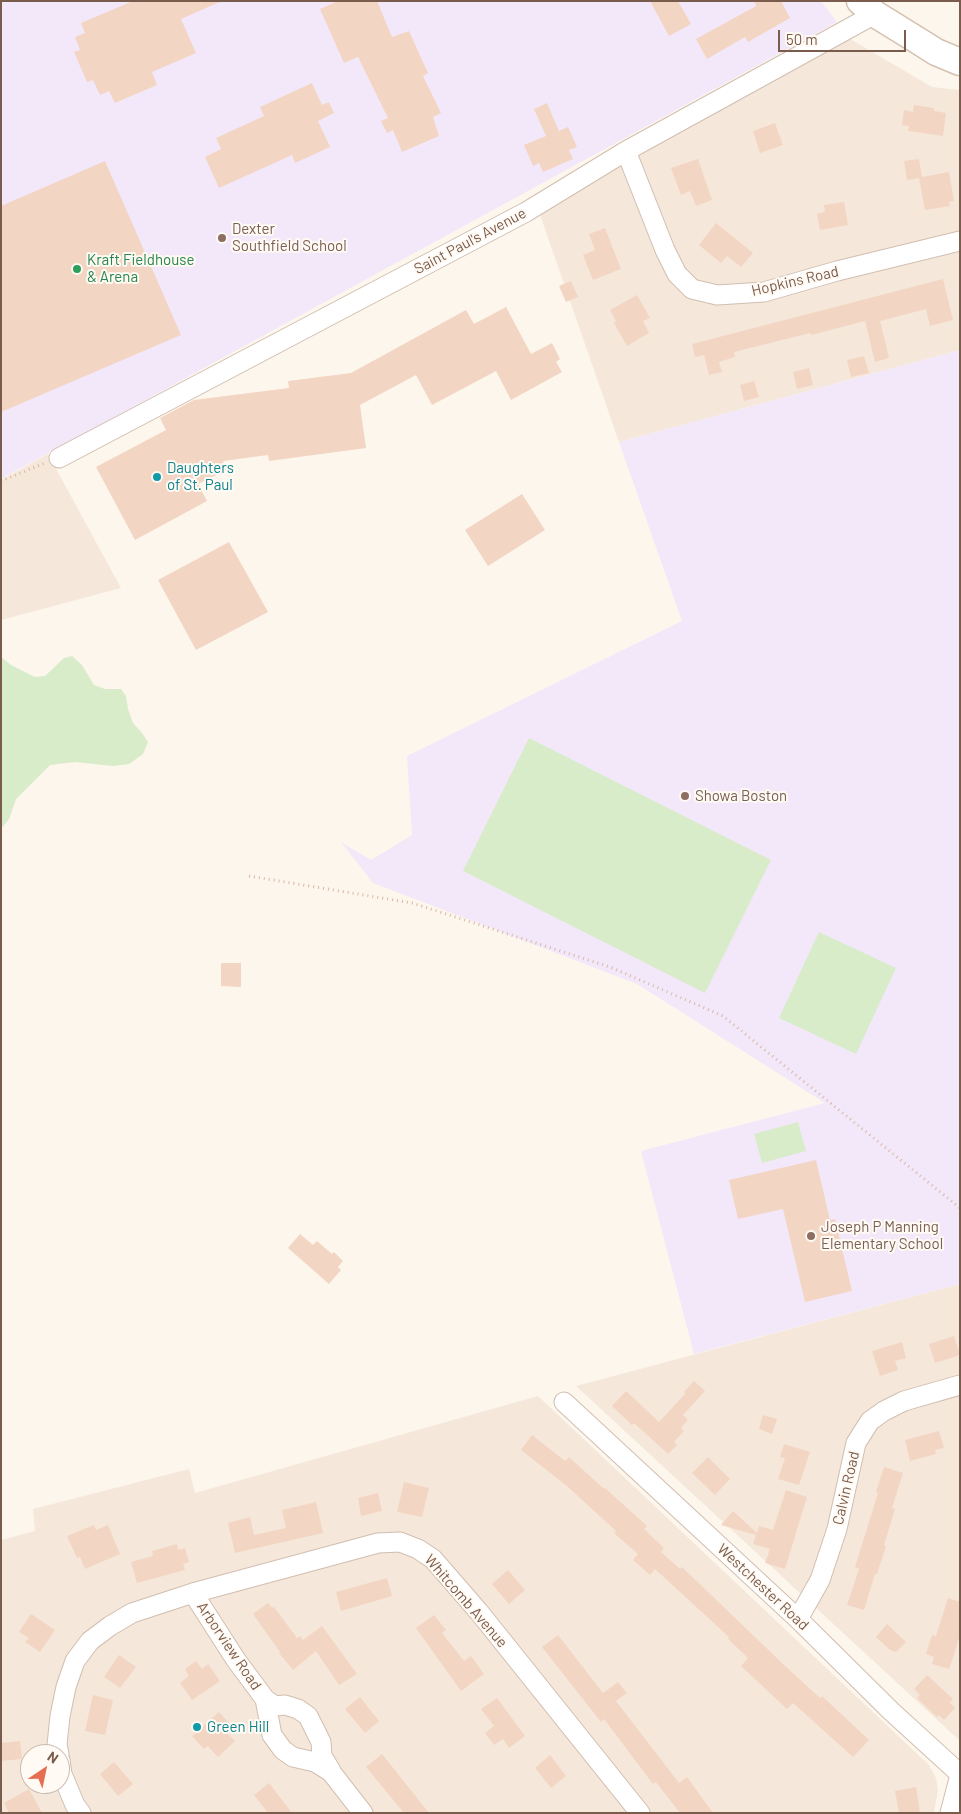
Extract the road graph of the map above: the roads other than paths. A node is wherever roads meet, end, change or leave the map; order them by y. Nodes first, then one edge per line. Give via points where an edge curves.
1 (875, 13) edge
2 (960, 62) edge
3 (626, 151) junction
4 (960, 241) edge
5 (59, 458) road end
6 (960, 1385) edge
7 (564, 1402) dead end
8 (194, 1593) junction
9 (798, 1619) junction
10 (265, 1699) junction
11 (57, 1744) edge
12 (331, 1772) junction
13 (960, 1775) edge
14 (70, 1793) edge
15 (81, 1813) edge
16 (363, 1813) edge
17 (640, 1813) edge
18 (950, 1813) edge

1 - 2 street via 936,52
1 - 3 street, Saint Paul's Avenue
3 - 4 street, Hopkins Road via 665,250 677,274 692,289 717,295 764,292
3 - 5 street, Saint Paul's Avenue via 526,212
6 - 9 street, Calvin Road via 904,1401 870,1421 856,1444 837,1529 820,1580
7 - 9 street, Westchester Road
8 - 10 street, Arborview Road
8 - 11 street, Whitcomb Avenue via 132,1613 90,1641 76,1661 66,1687
8 - 17 street, Whitcomb Avenue via 378,1543 400,1542 418,1549 433,1559 479,1612
9 - 13 street, Westchester Road via 890,1712
10 - 12 street, Arborview Road via 272,1735 283,1750 293,1757 316,1762
10 - 12 street, Arborview Road via 275,1706 285,1705 308,1716
12 - 16 street, Arborview Road
13 - 18 street
14 - 15 street

